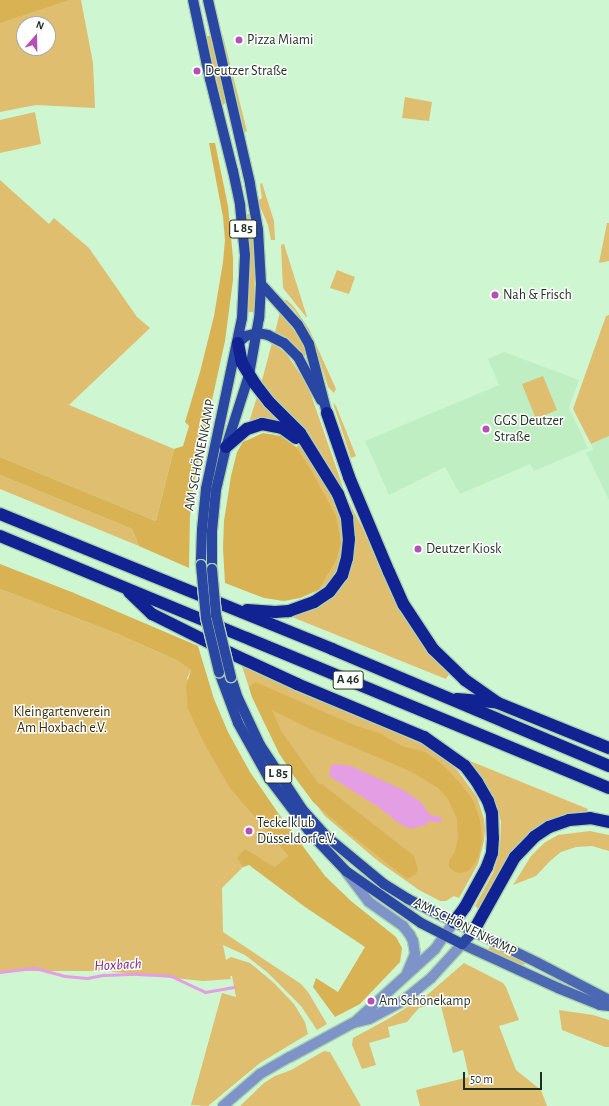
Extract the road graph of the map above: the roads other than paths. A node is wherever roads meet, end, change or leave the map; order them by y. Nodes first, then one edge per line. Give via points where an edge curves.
1 (193, 0) edge
2 (208, 0) edge
3 (261, 284) junction
4 (257, 333) junction
5 (238, 343) junction
6 (249, 375) junction
7 (327, 413) junction
8 (226, 447) junction
9 (313, 454) junction
10 (0, 514) edge
11 (0, 536) edge
12 (120, 585) junction
13 (232, 608) junction
14 (445, 698) junction
15 (498, 703) junction
16 (609, 748) edge
17 (609, 766) edge
18 (609, 788) edge
19 (609, 822) edge
20 (346, 871) junction
21 (454, 922) junction
22 (473, 932) junction
23 (445, 935) junction
24 (459, 943) junction
25 (406, 977) junction
26 (609, 1000) edge
27 (609, 1006) edge
28 (353, 1023) junction
29 (223, 1106) edge

1 - 5 main road, AM SCHÖNENKAMP / L 85 via 233,172 244,235 245,289
2 - 3 main road, L 85 via 250,184 258,230
3 - 4 main road, AM SCHÖNENKAMP / L 85
3 - 7 main road via 298,325 309,344
4 - 5 main road via 246,336
4 - 6 main road, AM SCHÖNENKAMP / L 85
4 - 7 main road via 277,339 298,357
5 - 6 highway via 242,363
5 - 20 main road, AM SCHÖNENKAMP / L 85, bridge via 206,489 201,565 206,618 219,672 238,723 268,777 308,830
6 - 8 main road, AM SCHÖNENKAMP / L 85
6 - 9 highway via 269,402 300,433
7 - 15 highway via 349,477 404,605 433,649 449,666
8 - 9 highway via 247,428 267,424 288,431
8 - 21 main road, AM SCHÖNENKAMP / L 85, bridge via 213,509 212,569 216,614 231,677 263,750 302,808 326,836 384,884
9 - 13 highway via 338,494 346,518 349,539 342,575 329,592 299,608 275,612
10 - 13 highway, A 46
11 - 12 highway, A 46
12 - 18 highway, A 46
12 - 21 highway via 152,614 297,684 424,737 465,766 488,801 492,813 493,845 488,867
13 - 14 highway, A 46
14 - 15 highway
14 - 17 highway, A 46
15 - 16 highway
19 - 22 highway via 590,818 569,820 549,827 534,837 515,857
20 - 23 main road, AM SCHÖNENKAMP / L 85 via 421,923
20 - 25 street via 369,902 403,926 414,941 415,954
21 - 22 main road, AM SCHÖNENKAMP / L 85
21 - 23 street
21 - 24 street
22 - 24 main road
22 - 26 main road, AM SCHÖNENKAMP / L 85
23 - 24 main road, AM SCHÖNENKAMP / L 85
23 - 25 street via 435,949
24 - 27 main road, AM SCHÖNENKAMP / L 85 via 558,988 600,1005
24 - 28 street via 431,978 404,1000 369,1018
25 - 28 street
28 - 29 street via 260,1074

